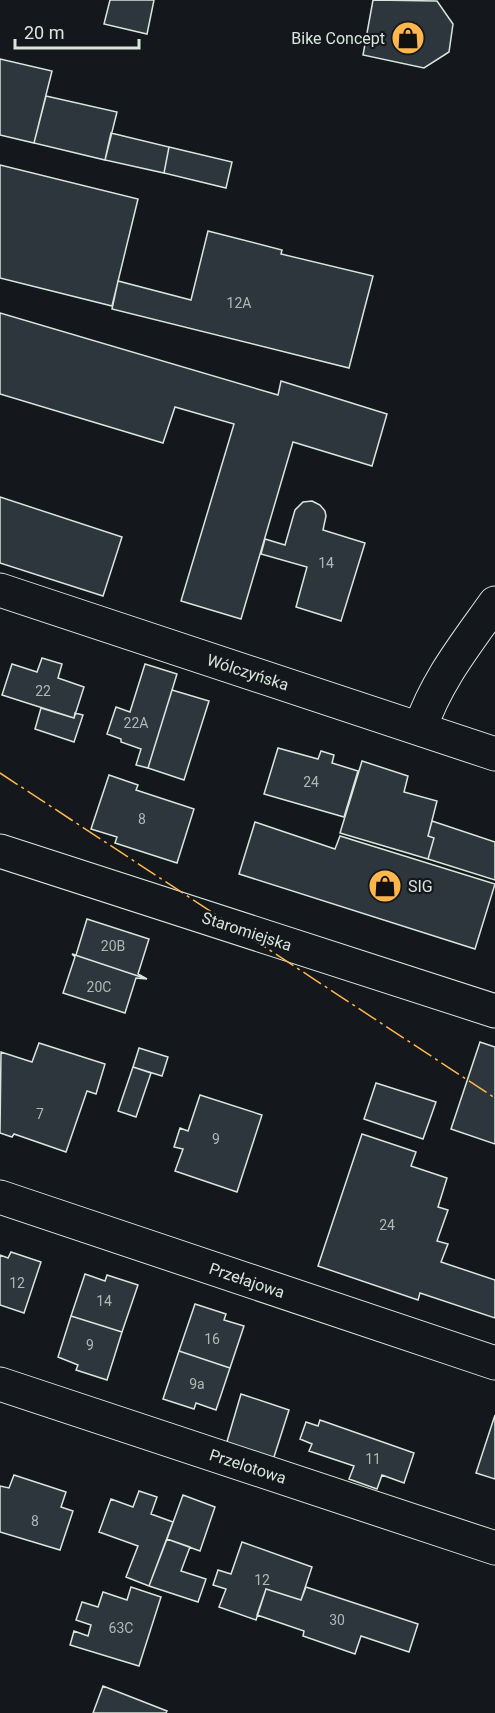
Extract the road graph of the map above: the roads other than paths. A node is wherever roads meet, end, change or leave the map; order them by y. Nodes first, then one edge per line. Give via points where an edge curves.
1 (0, 590) edge
2 (495, 603) edge
3 (420, 729) junction
4 (495, 754) edge
5 (0, 851) edge
6 (495, 1011) edge
7 (0, 1197) edge
8 (495, 1363) edge
9 (0, 1384) edge
10 (495, 1548) edge

1 - 3 street, Wólczyńska
2 - 3 street via 441,680
3 - 4 street, Wólczyńska
5 - 6 street, Staromiejska
7 - 8 street, Przełajowa
9 - 10 street, Przelotowa

